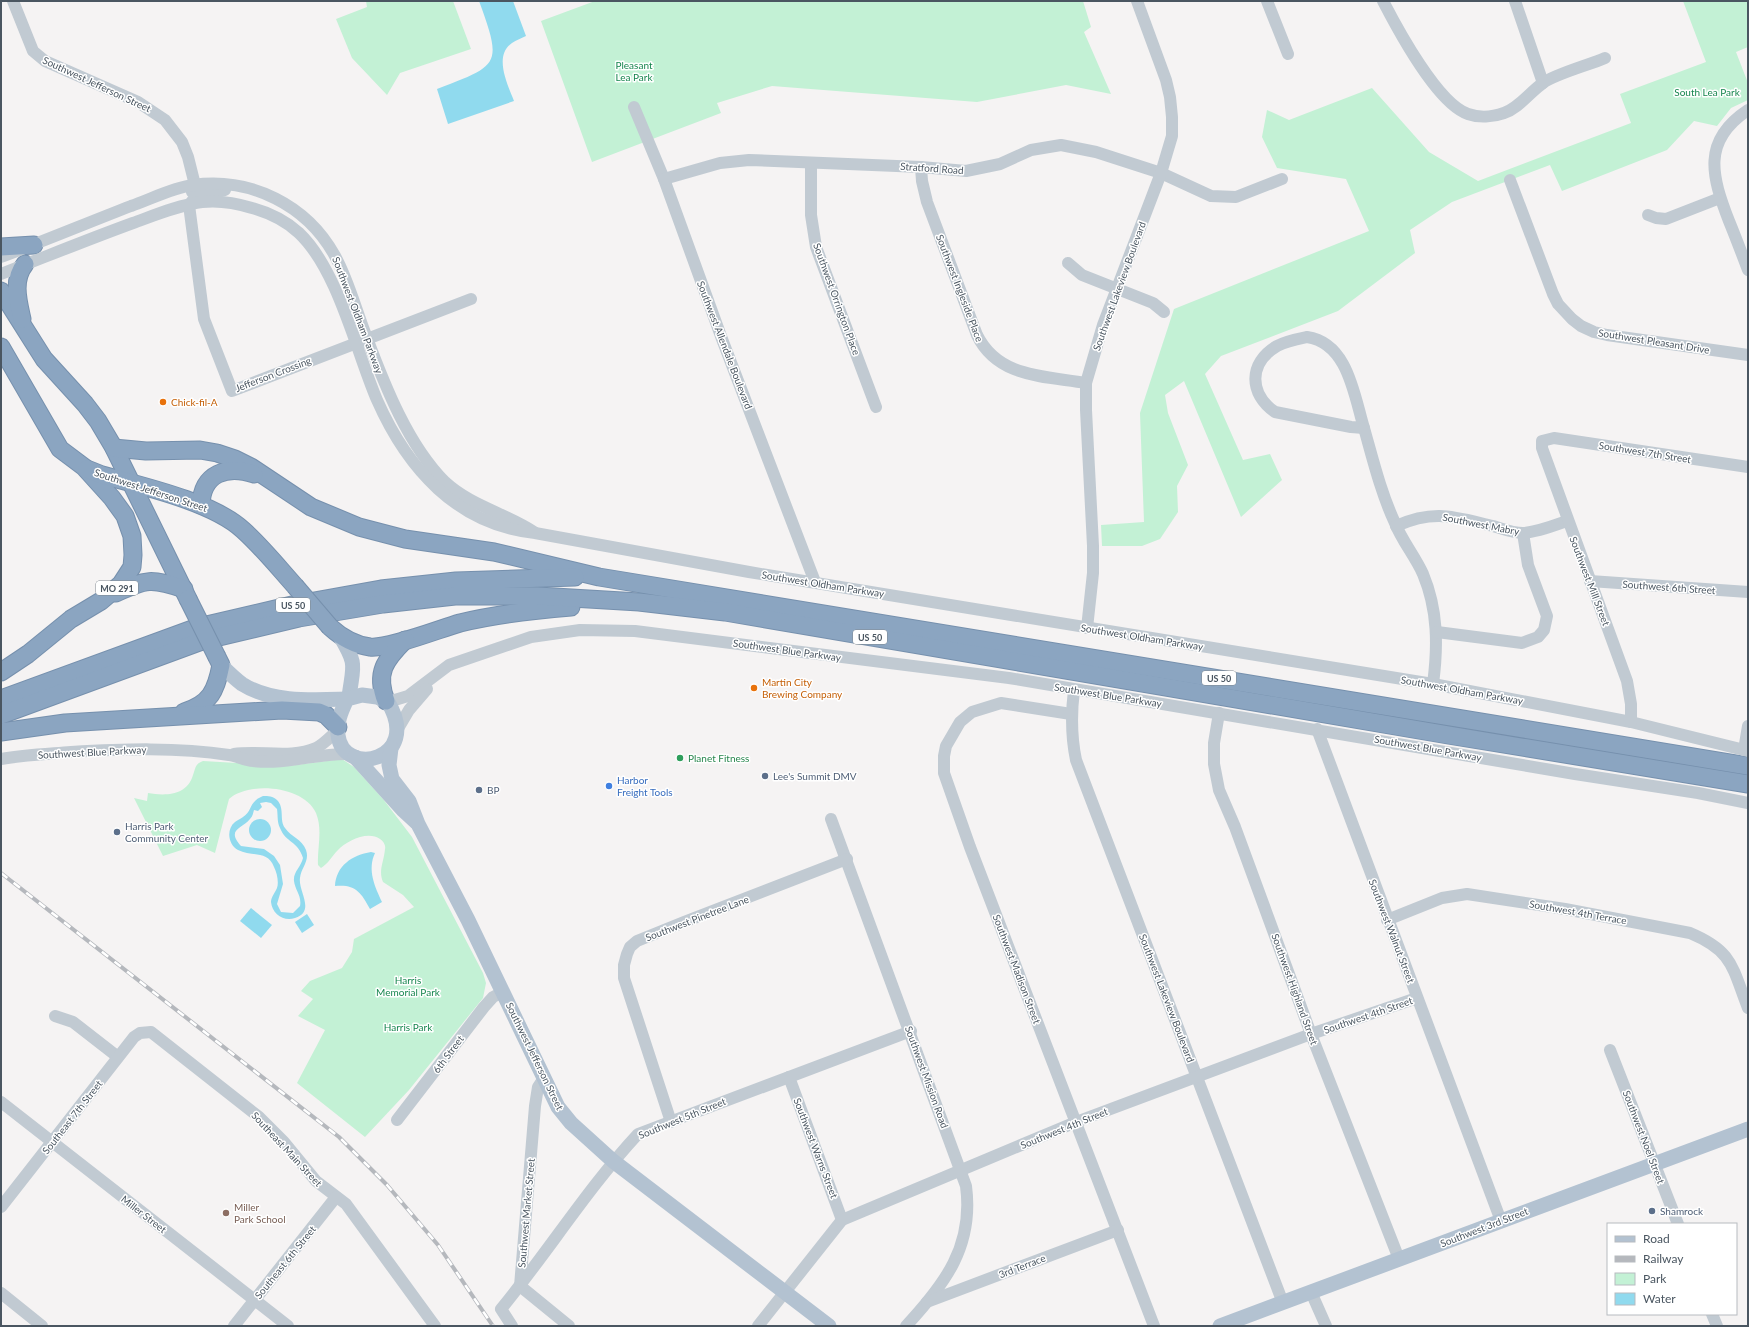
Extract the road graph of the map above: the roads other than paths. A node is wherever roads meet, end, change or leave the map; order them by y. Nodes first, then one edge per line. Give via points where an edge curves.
1 (13, 1) edge
2 (1137, 1) edge
3 (1268, 1) edge
4 (1383, 1) edge
5 (1515, 1) edge
6 (1288, 54) dead end
7 (1605, 58) dead end
8 (1544, 83) junction
9 (634, 107) dead end
10 (1748, 110) edge
11 (811, 163) junction
12 (921, 166) junction
13 (1161, 173) junction
14 (664, 179) junction
15 (1282, 179) dead end
16 (1510, 180) dead end
17 (195, 185) junction
18 (243, 186) junction
19 (1720, 198) junction
20 (189, 205) junction
21 (162, 212) junction
22 (1648, 215) dead end
23 (34, 245) junction
24 (1, 247) edge
25 (1, 257) edge
26 (1068, 263) dead end
27 (25, 264) junction
28 (1748, 270) edge
29 (1, 274) edge
30 (1117, 288) junction
31 (1, 291) edge
32 (471, 298) dead end
33 (1164, 312) dead end
34 (25, 330) junction
35 (367, 338) junction
36 (355, 343) junction
37 (1, 347) edge
38 (1748, 355) edge
39 (1086, 383) junction
40 (876, 407) dead end
41 (1364, 428) junction
42 (1542, 441) joint
43 (114, 448) junction
44 (417, 457) junction
45 (84, 467) junction
46 (1748, 467) edge
47 (271, 479) junction
48 (132, 483) junction
49 (201, 505) junction
50 (1568, 522) junction
51 (1396, 526) junction
52 (1523, 532) junction
53 (599, 577) junction
54 (1590, 581) junction
55 (815, 582) junction
56 (1748, 592) edge
57 (186, 594) junction
58 (101, 600) junction
59 (639, 602) junction
60 (1087, 628) junction
61 (335, 632) junction
62 (1437, 632) junction
63 (405, 640) junction
64 (468, 659) junction
65 (219, 661) junction
66 (1, 672) edge
67 (1433, 684) junction
68 (1074, 690) junction
69 (348, 698) junction
70 (1, 699) edge
71 (387, 701) junction
72 (1218, 713) junction
73 (1071, 714) junction
74 (1, 715) edge
75 (170, 717) junction
76 (1631, 722) junction
77 (1748, 726) edge
78 (338, 728) junction
79 (1317, 729) junction
80 (1, 732) edge
81 (396, 732) junction
82 (391, 748) junction
83 (231, 755) junction
84 (352, 755) junction
85 (1746, 756) edge
86 (1, 759) edge
87 (1748, 784) edge
88 (1748, 803) edge
89 (831, 819) dead end
90 (418, 824) junction
91 (847, 859) junction
92 (1387, 920) junction
93 (503, 992) junction
94 (1417, 998) junction
95 (1748, 1008) edge
96 (55, 1016) dead end
97 (910, 1031) junction
98 (146, 1032) joint
99 (1311, 1034) junction
100 (1610, 1050) dead end
101 (118, 1057) junction
102 (1196, 1076) junction
103 (789, 1077) junction
104 (544, 1078) junction
105 (1, 1102) edge
106 (397, 1120) dead end
107 (671, 1122) junction
108 (1076, 1122) junction
109 (1748, 1129) edge
110 (52, 1142) junction
111 (613, 1161) junction
112 (1655, 1164) junction
113 (961, 1169) junction
114 (336, 1197) junction
115 (1, 1207) edge
116 (842, 1220) junction
117 (1501, 1221) junction
118 (1678, 1223) edge
119 (1118, 1230) junction
120 (1399, 1259) junction
121 (520, 1286) junction
122 (785, 1292) junction
123 (1311, 1292) junction
124 (1, 1293) edge
125 (255, 1300) junction
126 (926, 1302) junction
127 (1283, 1303) junction
128 (1712, 1315) edge
129 (42, 1326) edge
130 (234, 1326) edge
131 (288, 1326) edge
132 (435, 1326) edge
133 (512, 1326) edge
134 (569, 1326) edge
135 (758, 1326) edge
136 (828, 1326) edge
137 (906, 1326) edge
138 (1154, 1326) edge
139 (1220, 1326) edge
140 (1326, 1326) edge
141 (1717, 1326) edge

1 - 17 street, Southwest Jefferson Street via 33,51 44,61 138,102 166,120 182,142
2 - 13 street, Southwest Lakeview Boulevard via 1170,97 1172,136
3 - 6 street
4 - 8 street via 1422,67 1451,104 1467,114 1481,118 1504,113
5 - 8 street
7 - 8 street
9 - 14 street, Southwest Allendale Boulevard
10 - 19 street via 1728,127 1717,148 1713,164
11 - 12 street, Stratford Road
11 - 14 street, Stratford Road via 770,160 720,163
11 - 40 street, Southwest Orrington Place via 811,214 816,247
12 - 13 street, Stratford Road via 966,171 1000,164 1031,150 1061,145 1096,152
12 - 39 street, Southwest Ingleside Place via 927,202 977,335 986,352 1016,371
13 - 15 street, Stratford Road via 1211,196 1236,197
13 - 30 street, Southwest Lakeview Boulevard
14 - 55 street, Southwest Allendale Boulevard
16 - 38 street, Southwest Pleasant Drive via 1553,294 1564,311 1581,326 1607,335
17 - 18 street, Southwest Oldham Parkway via 216,183
17 - 21 street via 188,196
17 - 23 street, Southwest Oldham Parkway via 159,196
18 - 20 street via 203,194 192,200
18 - 35 street, Southwest Oldham Parkway via 279,199 294,209 322,237 335,254
19 - 22 street via 1666,219
19 - 28 street
20 - 21 street, Southwest Oldham Parkway
20 - 36 street, Southwest Oldham Parkway via 217,201 246,206 275,216 300,234 318,258 343,310
20 - 36 street, Jefferson Crossing via 204,319 232,391
21 - 27 street, Southwest Oldham Parkway
23 - 24 highway
23 - 25 street, Southwest Oldham Parkway
26 - 30 street via 1082,275
27 - 29 street, Southwest Oldham Parkway
27 - 34 highway via 19,273 17,286 18,304
30 - 33 street via 1153,302
30 - 39 street, Southwest Lakeview Boulevard
31 - 34 highway
32 - 35 street, Jefferson Crossing
34 - 43 highway via 44,359 85,404
35 - 36 street, Jefferson Crossing
35 - 44 street, Southwest Oldham Parkway via 377,366 411,436
36 - 44 street, Southwest Oldham Parkway via 386,418
37 - 45 highway, MO 291 via 60,449
39 - 60 street, Southwest Lakeview Boulevard via 1093,546
41 - 41 street via 1342,362 1334,349 1326,343 1317,338 1307,337 1292,340 1277,346 1260,362 1254,383 1265,405 1275,412
41 - 51 street
42 - 46 street, Southwest 7th Street via 1554,438
42 - 50 street, Southwest Mill Street via 1542,448
43 - 47 highway via 146,451 200,450 236,459
43 - 48 highway
44 - 55 street, Southwest Oldham Parkway via 469,500 519,522 535,533
45 - 48 highway, Southwest Jefferson Street
45 - 58 highway, MO 291 via 125,516 132,536 132,567 121,584
47 - 49 highway via 243,470 219,474 209,480 204,487
47 - 53 highway via 311,507 359,527 405,539 494,552
48 - 49 highway, Southwest Jefferson Street
48 - 57 highway
49 - 61 highway, Southwest Jefferson Street, bridge via 224,515 243,529
50 - 52 street, Southwest Mabry
50 - 54 street, Southwest Mill Street
51 - 52 street, Southwest Mabry via 1429,515 1447,516
51 - 62 street via 1422,573 1432,600
52 - 62 street via 1528,565 1547,616 1544,630 1538,637 1522,644
53 - 70 highway, US 50 via 456,581 381,589 292,605 198,627
53 - 85 highway, US 50
54 - 56 street, Southwest 6th Street
54 - 76 street, Southwest Mill Street via 1627,681
55 - 60 street, Southwest Oldham Parkway
57 - 58 highway, MO 291 via 158,581 149,581 137,583
57 - 65 highway, bridge
58 - 66 highway, MO 291 via 71,619
59 - 63 highway via 530,610 461,623
59 - 74 highway, US 50 via 538,596 455,596 383,604 299,618 202,641
59 - 87 highway, US 50 via 725,612
60 - 67 street, Southwest Oldham Parkway
61 - 63 highway via 371,648
61 - 69 main road, Southwest Jefferson Street via 352,656 354,664
62 - 67 street
63 - 71 highway via 391,654 383,669 381,685
64 - 68 street, Southwest Blue Parkway via 532,637 559,632 636,631 1009,678
64 - 71 street, Southwest Blue Parkway via 449,665 408,696
64 - 81 street, Southwest Blue Parkway via 422,694 408,710
65 - 69 main road via 242,684 265,695 299,699
65 - 75 highway via 216,687 203,704
67 - 76 street, Southwest Oldham Parkway
68 - 72 street, Southwest Blue Parkway
68 - 73 street, Southwest Lakeview Boulevard
69 - 71 main road via 371,695
69 - 78 main road
71 - 81 main road via 395,718
72 - 79 street, Southwest Blue Parkway
72 - 99 street, Southwest Highland Street via 1214,764 1219,790
73 - 102 street, Southwest Lakeview Boulevard via 1076,760
73 - 108 street, Southwest Madison Street via 1001,703 972,712 952,733 946,746 943,766 970,847
75 - 78 highway via 309,710 326,715
75 - 80 highway via 65,723
76 - 85 street, Southwest Oldham Parkway
77 - 85 street
78 - 83 street, Southwest Blue Parkway via 320,745 308,751 249,752
78 - 84 main road via 339,739
79 - 88 street, Southwest Blue Parkway
79 - 92 street, Southwest Walnut Street
81 - 82 main road
82 - 84 main road via 381,756 373,758
82 - 90 main road, Southwest Jefferson Street via 389,765 392,779 409,801
83 - 84 street, Southwest Blue Parkway via 251,761 288,762 326,754
83 - 86 street, Southwest Blue Parkway via 113,750
84 - 90 main road, Southwest Jefferson Street
89 - 91 street, Southwest Mission Road
90 - 93 main road, Southwest Jefferson Street
91 - 97 street, Southwest Mission Road
91 - 107 street, Southwest Pinetree Lane via 647,937 630,947 624,965 624,978
92 - 94 street, Southwest Walnut Street
92 - 95 street, Southwest 4th Terrace via 1442,898 1467,894 1504,898 1690,933 1709,941 1723,952 1734,969
93 - 104 main road, Southwest Jefferson Street
93 - 106 street, 6th Street via 493,997 484,1007
94 - 99 street, Southwest 4th Street
94 - 117 street, Southwest Walnut Street
96 - 101 street via 73,1022
97 - 103 street, Southwest 5th Street
97 - 113 street, Southwest Mission Road
98 - 101 street, Southeast 7th Street via 134,1037
98 - 114 street, Southeast Main Street via 156,1035 259,1117 316,1180
99 - 102 street, Southwest 4th Street
99 - 120 street, Southwest Highland Street
100 - 112 street, Southwest Noel Street
101 - 110 street, Southeast 7th Street
102 - 108 street, Southwest 4th Street
102 - 127 street, Southwest Lakeview Boulevard
103 - 107 street, Southwest 5th Street
103 - 116 street, Southwest Warns Street
104 - 111 main road, Southwest Jefferson Street via 558,1107
104 - 121 street, Southwest Market Street via 538,1087 534,1106
105 - 110 street, Miller Street
107 - 111 street, Southwest 5th Street via 638,1134
108 - 113 street, Southwest 4th Street
108 - 119 street, Southwest Madison Street
109 - 112 main road, Southwest 3rd Street
110 - 115 street, Southeast 7th Street
110 - 125 street, Miller Street
111 - 121 street, Southwest 5th Street
111 - 122 main road, Southwest Jefferson Street
112 - 117 main road, Southwest 3rd Street
112 - 118 street, Southwest Noel Street
113 - 116 street, Southwest 4th Street
113 - 126 street, Southwest Mission Road via 968,1203 965,1236 952,1267
114 - 125 street, Southeast 6th Street
114 - 132 street, Southeast Main Street via 353,1212
116 - 122 street, Southwest 4th Street
117 - 120 main road, Southwest 3rd Street
119 - 126 street, 3rd Terrace
119 - 138 street, Southwest Madison Street
120 - 123 main road, Southwest 3rd Street
121 - 133 street, Southwest 5th Street via 501,1309
121 - 134 street
122 - 135 street, Southwest 4th Street
122 - 136 main road, Southwest Jefferson Street
123 - 127 main road, Southwest 3rd Street
123 - 140 street
124 - 129 street
125 - 130 street, Southeast 6th Street
125 - 131 street, Miller Street
126 - 137 street, Southwest Mission Road
127 - 139 main road, Southwest 3rd Street
128 - 141 street

